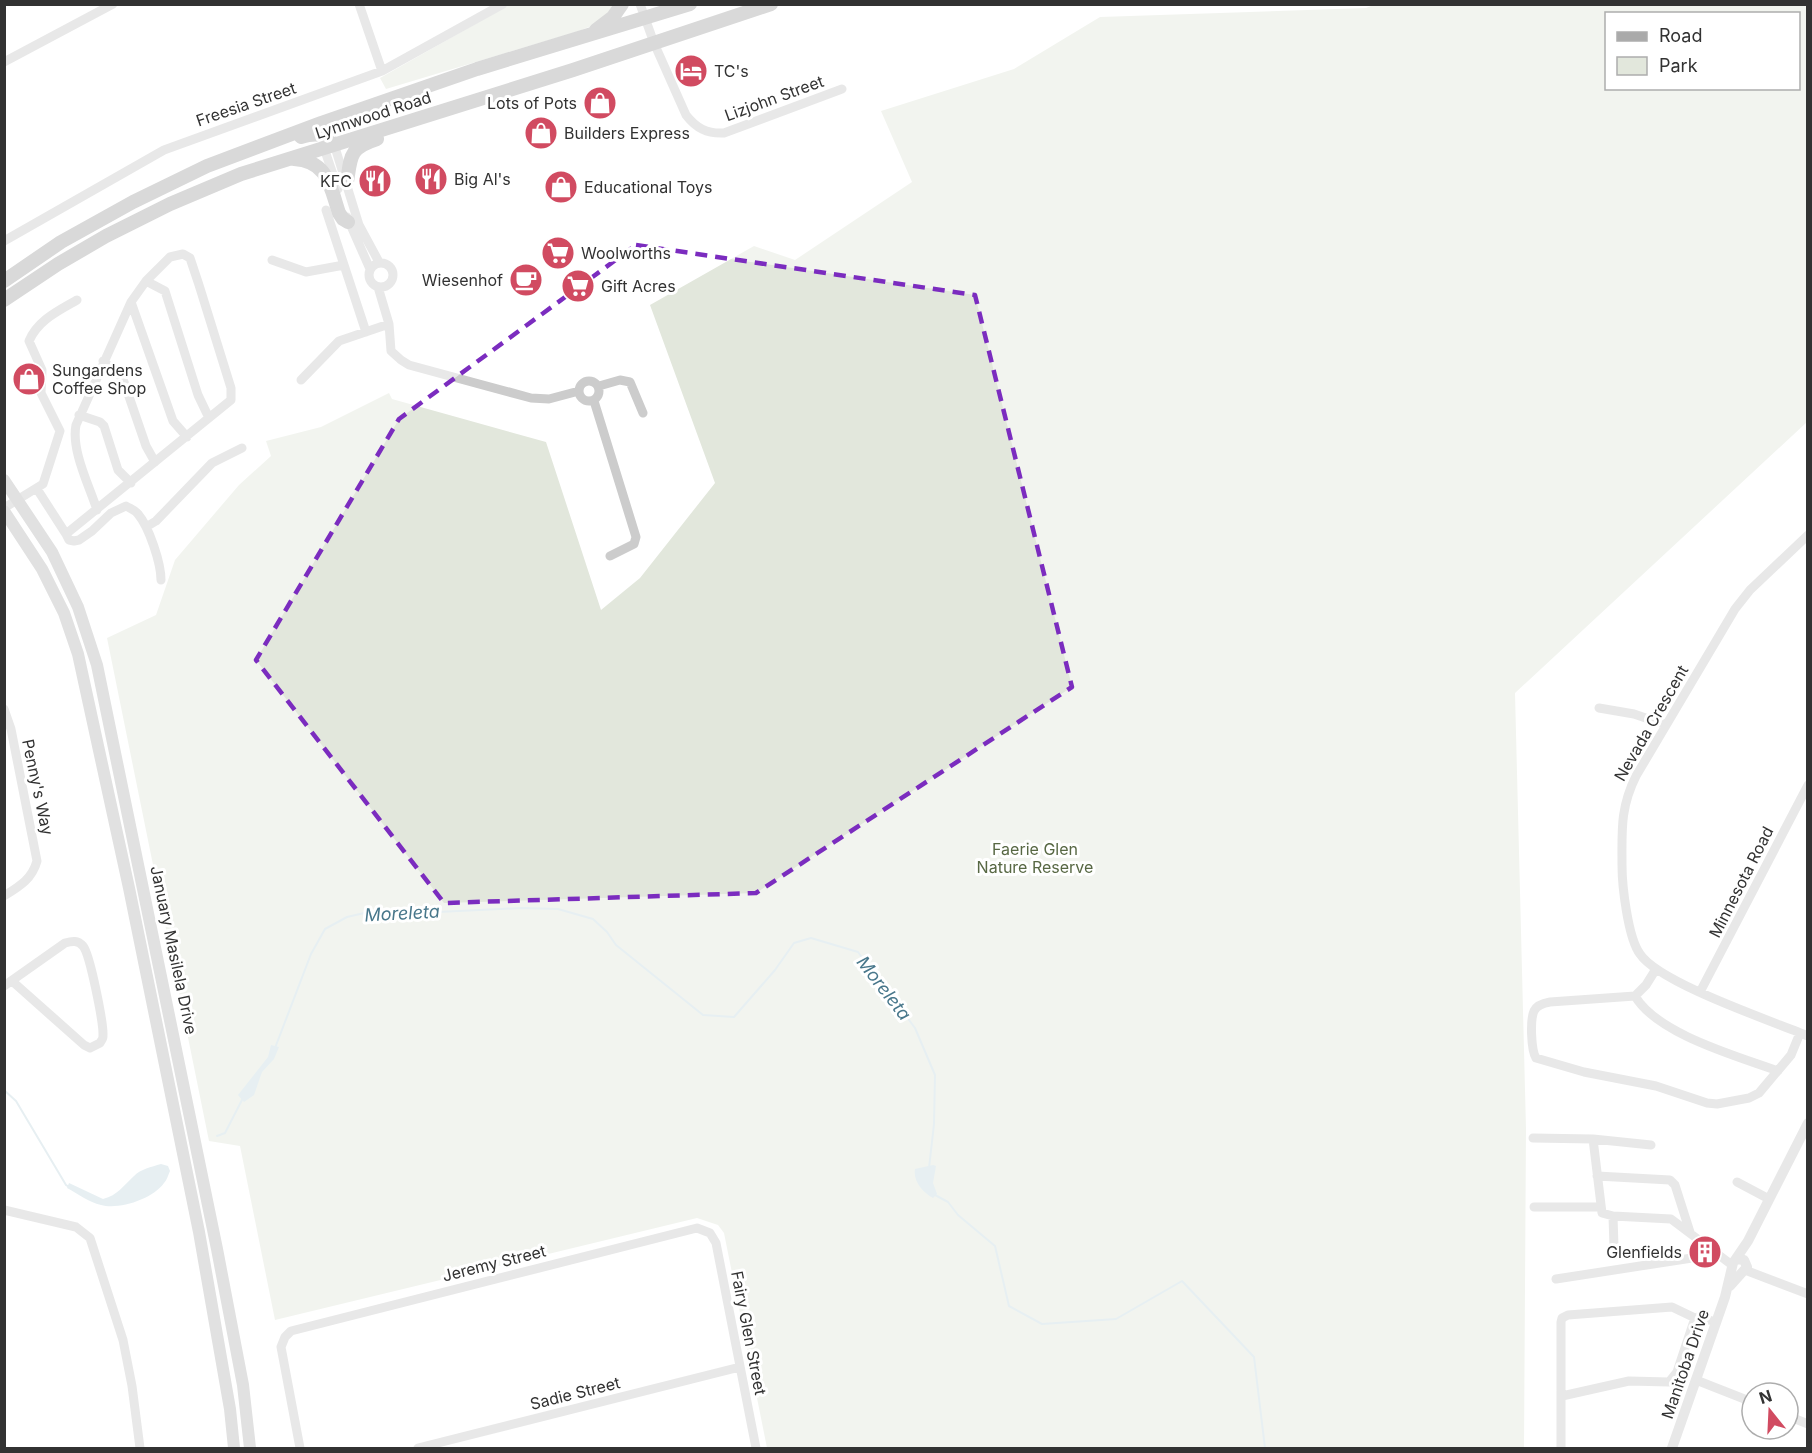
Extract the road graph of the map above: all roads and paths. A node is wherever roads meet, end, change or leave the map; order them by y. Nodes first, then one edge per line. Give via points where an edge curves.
1 (113, 4) edge
2 (359, 4) edge
3 (503, 4) edge
4 (622, 4) edge
5 (640, 4) edge
6 (690, 4) edge
7 (771, 4) edge
8 (491, 7) edge
9 (645, 20) junction
10 (587, 37) junction
11 (654, 43) junction
12 (4, 62) edge
13 (382, 71) junction
14 (842, 89) dead end
15 (450, 107) junction
16 (345, 116) junction
17 (326, 142) junction
18 (292, 159) junction
19 (347, 182) junction
20 (161, 189) junction
21 (326, 210) dead end
22 (348, 222) junction
23 (4, 241) edge
24 (272, 260) dead end
25 (379, 262) junction
26 (344, 265) junction
27 (370, 269) junction
28 (4, 281) edge
29 (146, 281) junction
30 (390, 283) junction
31 (378, 287) junction
32 (4, 300) edge
33 (77, 300) dead end
34 (131, 302) junction
35 (386, 309) junction
36 (389, 324) junction
37 (366, 332) junction
38 (103, 361) junction
39 (301, 380) dead end
40 (599, 386) junction
41 (579, 392) junction
42 (594, 401) junction
43 (643, 413) dead end
44 (79, 415) junction
45 (209, 418) junction
46 (187, 437) junction
47 (242, 448) dead end
48 (155, 462) junction
49 (4, 480) edge
50 (131, 483) junction
51 (38, 489) junction
52 (18, 500) junction
53 (4, 510) edge
54 (97, 510) junction
55 (146, 527) junction
56 (66, 534) junction
57 (1808, 535) edge
58 (610, 556) dead end
59 (161, 580) dead end
60 (1599, 708) dead end
61 (4, 709) edge
62 (1666, 725) junction
63 (1808, 785) edge
64 (4, 896) edge
65 (1656, 969) junction
66 (8, 983) edge
67 (1700, 992) junction
68 (1635, 996) junction
69 (1804, 1034) edge
70 (1778, 1071) junction
71 (1808, 1123) edge
72 (1533, 1138) dead end
73 (1593, 1139) junction
74 (1651, 1145) dead end
75 (1597, 1176) junction
76 (1737, 1182) dead end
77 (1769, 1199) junction
78 (1534, 1207) dead end
79 (1600, 1208) junction
80 (4, 1210) edge
81 (1614, 1215) junction
82 (703, 1229) joint
83 (1690, 1232) junction
84 (1704, 1242) junction
85 (1614, 1247) dead end
86 (1738, 1266) junction
87 (1556, 1279) dead end
88 (1808, 1294) edge
89 (1695, 1318) junction
90 (1716, 1322) junction
91 (740, 1367) junction
92 (1696, 1380) junction
93 (1562, 1396) junction
94 (1740, 1397) edge
95 (140, 1449) edge
96 (234, 1449) edge
97 (250, 1449) edge
98 (300, 1449) edge
99 (418, 1449) edge
100 (756, 1449) edge
101 (1561, 1449) edge
102 (1672, 1449) edge

1 - 12 street
2 - 13 street
3 - 8 street, Freesia Street
4 - 10 main road via 608,22
5 - 9 street
6 - 9 main road, Lynnwood Road
7 - 11 main road, Lynnwood Road
8 - 13 street, Freesia Street
9 - 10 main road, Lynnwood Road
9 - 11 street
10 - 16 main road, Lynnwood Road via 477,69
11 - 14 street, Lizjohn Street via 686,115 705,132 724,133
11 - 15 main road, Lynnwood Road
13 - 23 street, Freesia Street via 164,150
15 - 17 main road, Lynnwood Road
15 - 19 main road via 421,124 356,148
16 - 17 main road via 326,124
16 - 20 main road, Lynnwood Road via 207,165
17 - 18 main road, Lynnwood Road
17 - 19 street
17 - 20 main road via 313,133
17 - 22 street
18 - 22 main road via 310,161 323,172 339,213
18 - 32 main road, Lynnwood Road via 241,174 138,219
19 - 25 street via 359,225
20 - 28 main road, Lynnwood Road via 61,242
21 - 26 street
22 - 27 street
24 - 26 street via 306,272
25 - 27 street
25 - 30 street via 392,267 394,277
26 - 37 street
27 - 31 street via 371,282
29 - 34 street
29 - 45 street via 165,291
29 - 45 street via 170,257 183,254 190,258 232,396
30 - 31 street
30 - 35 street
31 - 35 street
33 - 51 street via 46,317 29,341 42,370 41,393 59,428 47,476
34 - 38 street
34 - 46 street via 173,421
35 - 36 street
36 - 37 street
36 - 41 street via 391,351 410,364 531,398 549,399
37 - 39 street via 336,343
38 - 44 street
38 - 48 street via 124,382
40 - 41 street via 586,381
40 - 42 street via 599,396
40 - 43 street via 620,380 630,382
41 - 42 street via 584,400
42 - 58 street via 636,537 634,543
44 - 50 street via 104,426 118,470
44 - 54 street via 73,437
45 - 46 street
46 - 48 street
47 - 55 street via 212,463
48 - 50 street
49 - 52 main road, January Masilela Drive
50 - 54 street
51 - 52 street
51 - 56 street
52 - 53 street
52 - 97 main road, January Masilela Drive via 69,586 97,665 220,1260 243,1385
53 - 96 main road, January Masilela Drive via 51,586 75,642 84,677 199,1232
54 - 56 street
55 - 56 street via 136,511 126,506 111,513 79,540 69,540
55 - 59 street
57 - 62 street, Nevada Crescent via 1740,601
60 - 62 street
61 - 64 street, Penny's Way via 37,861 26,881
62 - 65 street, Nevada Crescent via 1628,791 1623,820 1623,895 1637,950
63 - 67 street, Minnesota Road
65 - 67 street, Nevada Crescent
65 - 68 street
66 - 66 street via 65,943 81,944 90,966 103,1031 100,1043 90,1048 84,1046
67 - 69 street, Nevada Crescent
68 - 70 street via 1643,1008 1662,1022 1703,1043
68 - 70 street via 1538,1006 1533,1014 1532,1050 1536,1058 1656,1086 1707,1103 1754,1096
69 - 70 street
71 - 77 street, Manitoba Drive
72 - 73 street
73 - 74 street
73 - 75 street
75 - 79 street
75 - 83 street via 1670,1180
76 - 77 street
77 - 86 street, Manitoba Drive
78 - 79 street
79 - 81 street via 1605,1214
80 - 95 street via 70,1226 90,1238 127,1361
81 - 83 street via 1671,1220
81 - 85 street
82 - 91 street, Fairy Glen Street via 715,1241
82 - 98 street, Jeremy Street via 292,1330 283,1339 282,1350
83 - 84 street
84 - 86 street
84 - 87 street via 1692,1258
86 - 88 street
86 - 90 street, Manitoba Drive
89 - 90 street
89 - 93 street via 1677,1372 1669,1382 1622,1382
89 - 93 street via 1672,1306 1562,1317
90 - 92 street, Manitoba Drive
91 - 99 street, Sadie Street
91 - 100 street, Fairy Glen Street
92 - 94 street
92 - 102 street, Manitoba Drive
93 - 101 street

